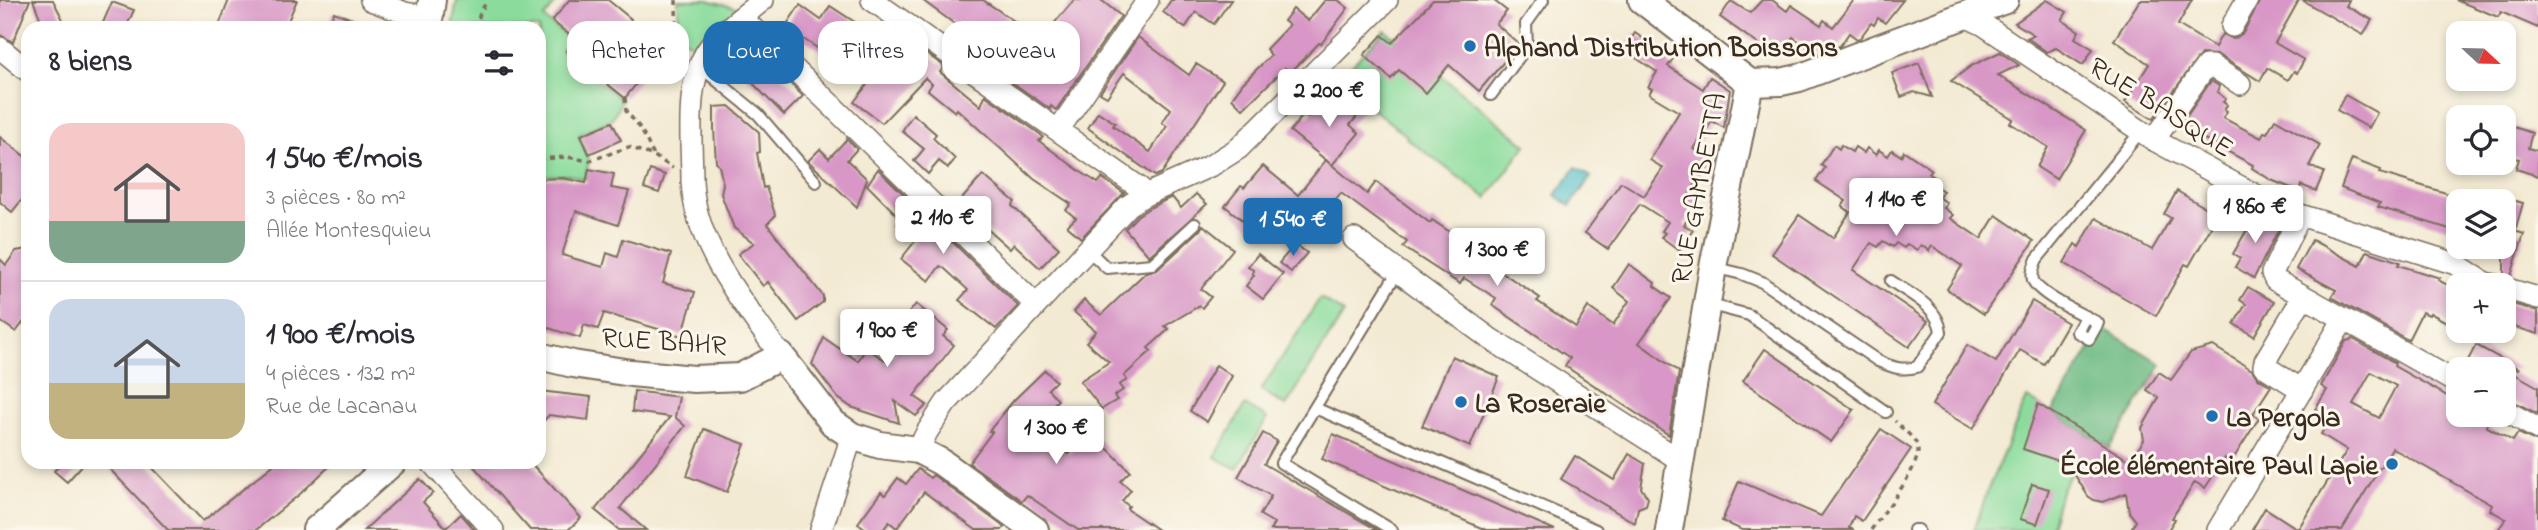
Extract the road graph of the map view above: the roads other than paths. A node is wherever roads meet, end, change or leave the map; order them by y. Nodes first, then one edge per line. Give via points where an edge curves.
1 (371, 0) edge
2 (762, 0) edge
3 (872, 0) edge
4 (1147, 0) edge
5 (1387, 0) edge
6 (1543, 0) edge
7 (1642, 0) edge
8 (2005, 0) edge
9 (2247, 0) edge
10 (430, 15) edge
11 (1965, 16) junction
12 (742, 18) junction
13 (2232, 26) dead end
14 (0, 48) edge
15 (21, 65) edge
16 (698, 65) junction
17 (1750, 83) junction
18 (2240, 84) dead end
19 (1491, 95) dead end
20 (1059, 129) junction
21 (2148, 136) junction
22 (816, 182) dead end
23 (1143, 196) junction
24 (2300, 215) junction
25 (1195, 224) dead end
26 (1354, 239) dead end
27 (1087, 249) junction
28 (1713, 267) junction
29 (1398, 271) junction
30 (2470, 273) edge
31 (1891, 281) dead end
32 (2516, 292) edge
33 (2303, 297) junction
34 (2538, 298) edge
35 (1707, 304) junction
36 (1036, 305) junction
37 (2086, 316) dead end
38 (2344, 319) junction
39 (781, 356) junction
40 (546, 357) edge
41 (2446, 377) edge
42 (2302, 390) junction
43 (1315, 408) junction
44 (1886, 412) road end
45 (2516, 417) edge
46 (2538, 429) edge
47 (852, 436) junction
48 (918, 450) junction
49 (1681, 457) junction
50 (385, 469) edge
51 (437, 469) edge
52 (316, 530) edge
53 (493, 530) edge
54 (821, 530) edge
55 (1035, 530) edge
56 (1392, 530) edge
57 (1596, 530) edge
58 (1669, 530) edge
59 (2218, 530) edge

1 - 10 street via 405,13
2 - 12 street
3 - 20 street
4 - 20 street
5 - 23 street via 1239,148
6 - 19 lane via 1526,24 1527,46
7 - 17 street
8 - 11 street, RUE GAMBETTA
9 - 13 street
11 - 17 street, RUE GAMBETTA via 1799,78
11 - 21 street, RUE BASQUE
12 - 16 street via 711,45
12 - 36 street
14 - 15 street
16 - 22 lane via 758,114
16 - 39 street via 692,86 692,194 707,240
17 - 28 street, RUE GAMBETTA
18 - 21 street via 2206,66
20 - 23 street via 1140,188
21 - 24 street, RUE BASQUE
21 - 37 lane via 2033,268 2037,288
23 - 27 street
24 - 30 street, RUE BASQUE via 2456,264
24 - 33 street via 2272,273 2275,280
25 - 27 lane via 1152,264 1107,268
26 - 29 street
27 - 36 street
28 - 31 lane via 1762,282 1878,361 1906,370 1917,367 1941,332 1939,319
28 - 35 street, RUE GAMBETTA
29 - 43 lane
29 - 49 street via 1489,338
32 - 34 street
33 - 38 street
33 - 42 street via 2264,366
35 - 44 lane via 1749,315
35 - 49 street, RUE GAMBETTA
36 - 48 street via 946,403
38 - 41 street
38 - 42 street
39 - 40 street, RUE BAHR via 740,377 694,379
39 - 47 street via 833,423
42 - 59 street
43 - 56 lane via 1281,463
43 - 57 lane
45 - 46 street
47 - 48 street
47 - 54 street
48 - 55 street
49 - 58 street, RUE GAMBETTA
50 - 52 street
51 - 53 street

